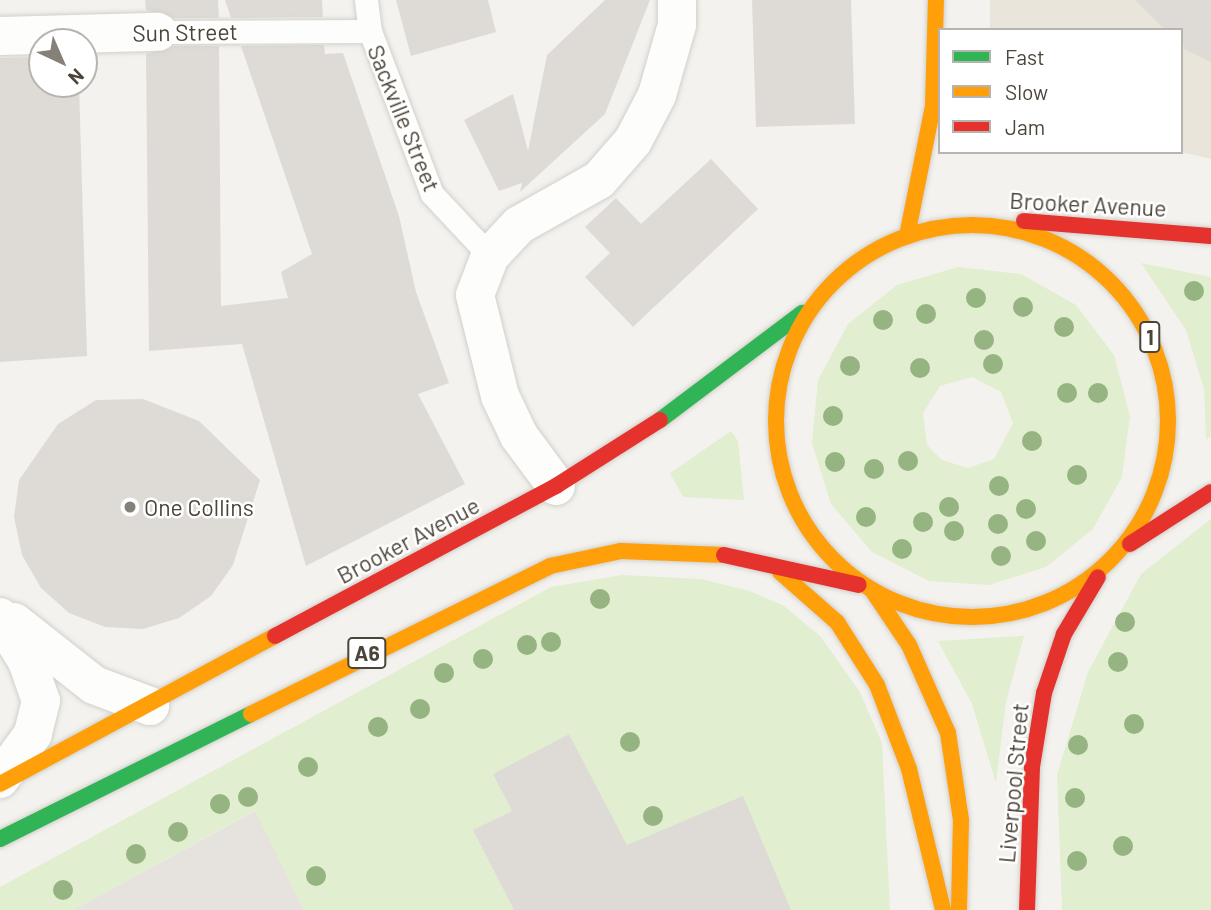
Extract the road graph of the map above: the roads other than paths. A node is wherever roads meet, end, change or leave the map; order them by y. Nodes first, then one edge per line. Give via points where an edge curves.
1 (366, 0) edge
2 (677, 0) edge
3 (936, 0) edge
4 (370, 31) junction
5 (158, 32) joint
6 (0, 36) edge
7 (962, 224) junction
8 (907, 236) junction
9 (1211, 236) edge
10 (490, 256) junction
11 (816, 301) junction
12 (1211, 475) edge
13 (556, 486) junction
14 (1211, 492) edge
15 (1117, 552) junction
16 (756, 561) junction
17 (870, 588) junction
18 (0, 608) edge
19 (0, 617) edge
20 (149, 706) junction
21 (0, 779) edge
22 (0, 784) edge
23 (0, 839) edge
24 (943, 910) edge
25 (959, 910) edge
26 (1027, 910) edge

1 - 4 lane, Sackville Street
2 - 10 street via 677,25 657,95 633,141 599,180 519,225
3 - 8 main road via 931,116
4 - 5 lane, Sun Street
4 - 10 lane, Sackville Street via 432,194
5 - 6 street, Sun Street
7 - 8 main road, 1
7 - 9 main road, Brooker Avenue / 1 via 1086,223
7 - 15 main road, 1 via 1014,228 1063,246 1106,276 1152,339 1167,389 1168,441 1155,492
8 - 11 main road, 1 via 857,262
10 - 13 street via 475,295 479,330 510,418
11 - 13 main road, Brooker Avenue / A6 via 698,394
11 - 17 main road, 1 via 779,383 780,463 813,536
12 - 15 main road
13 - 20 main road, Brooker Avenue / A6
14 - 15 main road, 1
15 - 17 main road, 1 via 1053,599 994,616 933,613
15 - 26 main road, Liverpool Street / 1 via 1064,634 1044,693 1032,767
16 - 17 main road, A6
16 - 23 main road, A6 via 663,549 550,566
16 - 24 main road via 825,608 877,685 906,760
17 - 25 main road, Liverpool Street / 1 via 915,656 948,733 961,820
18 - 20 street via 94,685
19 - 21 street via 27,661 41,701 33,734
20 - 22 main road, Brooker Avenue / A6

